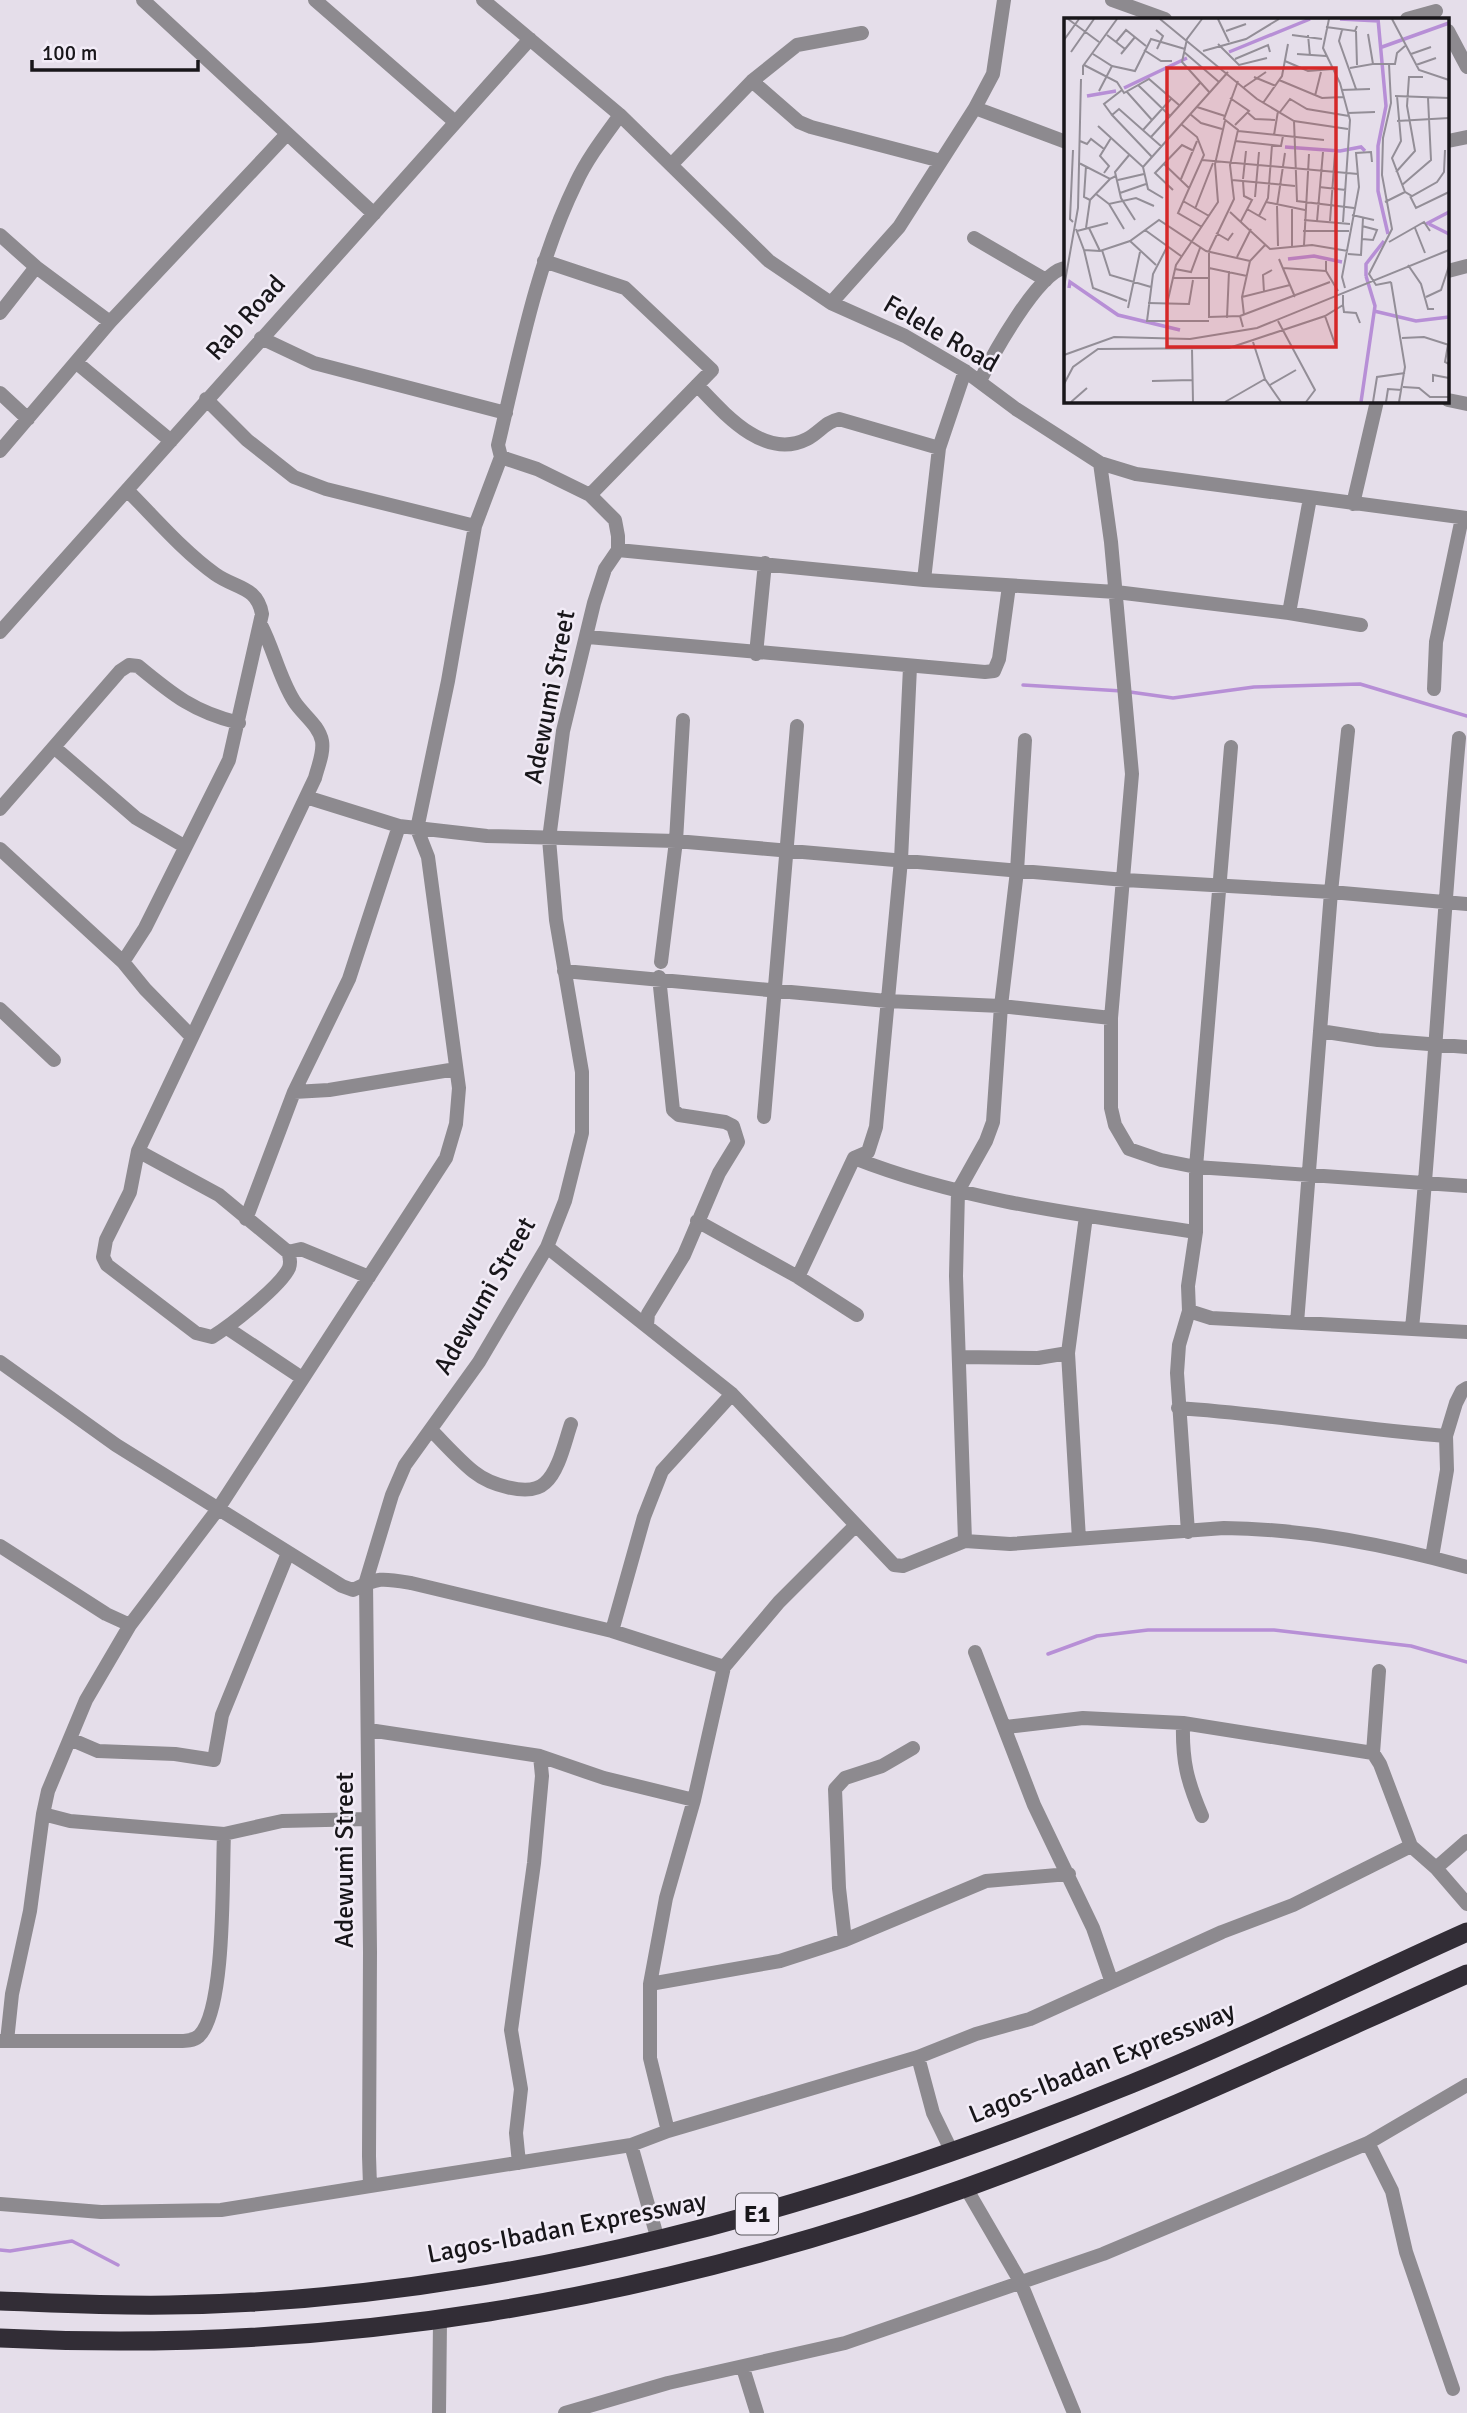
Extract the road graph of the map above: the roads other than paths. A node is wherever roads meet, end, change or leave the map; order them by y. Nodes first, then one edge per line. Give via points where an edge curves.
1 (144, 0) edge
2 (315, 0) edge
3 (483, 0) edge
4 (1004, 0) edge
5 (1112, 0) edge
6 (1436, 10) edge
7 (1149, 18) edge
8 (1410, 18) edge
9 (862, 33) dead end
10 (1450, 35) edge
11 (530, 39) junction
12 (1467, 67) edge
13 (752, 81) junction
14 (975, 108) junction
15 (620, 115) junction
16 (454, 121) junction
17 (286, 135) junction
18 (1064, 141) edge
19 (941, 161) junction
20 (671, 165) junction
21 (374, 214) junction
22 (0, 235) edge
23 (974, 238) dead end
24 (544, 261) junction
25 (1467, 266) edge
26 (36, 267) junction
27 (1064, 267) edge
28 (1450, 270) edge
29 (1046, 280) junction
30 (831, 303) junction
31 (0, 313) edge
32 (110, 322) junction
33 (261, 338) junction
34 (78, 363) junction
35 (965, 371) junction
36 (980, 382) junction
37 (697, 385) junction
38 (0, 393) edge
39 (206, 399) junction
40 (1377, 402) edge
41 (506, 413) junction
42 (28, 419) junction
43 (171, 441) junction
44 (939, 447) junction
45 (0, 451) edge
46 (500, 457) junction
47 (1100, 463) junction
48 (127, 490) junction
49 (590, 495) junction
50 (1310, 498) junction
51 (1353, 504) junction
52 (1464, 518) edge
53 (475, 526) junction
54 (618, 550) junction
55 (765, 563) junction
56 (924, 580) junction
57 (1009, 586) junction
58 (1116, 592) junction
59 (1289, 613) junction
60 (261, 625) junction
61 (1361, 625) dead end
62 (0, 632) edge
63 (588, 637) junction
64 (756, 654) junction
65 (909, 667) junction
66 (1434, 688) dead end
67 (683, 720) dead end
68 (239, 723) junction
69 (797, 726) dead end
70 (1348, 731) dead end
71 (1459, 738) dead end
72 (1025, 740) dead end
73 (1231, 747) dead end
74 (55, 748) junction
75 (306, 797) junction
76 (0, 809) edge
77 (399, 825) junction
78 (416, 829) junction
79 (549, 839) junction
80 (676, 841) junction
81 (184, 846) junction
82 (0, 849) edge
83 (787, 849) junction
84 (901, 860) junction
85 (1017, 871) junction
86 (1125, 880) junction
87 (1219, 886) junction
88 (1331, 892) junction
89 (1444, 901) junction
90 (1467, 904) edge
91 (123, 962) junction
92 (661, 962) dead end
93 (564, 971) junction
94 (659, 977) junction
95 (776, 991) junction
96 (887, 1001) junction
97 (1001, 1006) junction
98 (0, 1009) edge
99 (1111, 1018) junction
100 (1320, 1031) junction
101 (191, 1036) junction
102 (1434, 1043) junction
103 (1467, 1046) edge
104 (54, 1060) dead end
105 (456, 1069) junction
106 (294, 1092) junction
107 (764, 1117) dead end
108 (138, 1152) junction
109 (854, 1158) junction
110 (1196, 1167) junction
111 (1310, 1175) junction
112 (1427, 1184) junction
113 (1467, 1185) edge
114 (958, 1191) junction
115 (1086, 1216) junction
116 (246, 1219) junction
117 (697, 1221) junction
118 (1196, 1232) junction
119 (547, 1247) junction
120 (288, 1251) junction
121 (798, 1277) junction
122 (369, 1278) junction
123 (1189, 1311) junction
124 (857, 1315) dead end
125 (1297, 1323) junction
126 (646, 1325) junction
127 (227, 1328) junction
128 (1412, 1328) junction
129 (1467, 1332) edge
130 (1068, 1353) junction
131 (958, 1357) junction
132 (0, 1362) edge
133 (302, 1378) junction
134 (1467, 1388) edge
135 (732, 1394) junction
136 (1178, 1408) junction
137 (571, 1424) dead end
138 (431, 1430) junction
139 (1446, 1436) junction
140 (218, 1508) junction
141 (856, 1525) junction
142 (1188, 1532) junction
143 (1079, 1539) junction
144 (965, 1541) junction
145 (1, 1550) edge
146 (288, 1553) junction
147 (1432, 1558) junction
148 (1467, 1567) edge
149 (366, 1581) junction
150 (130, 1625) junction
151 (612, 1631) junction
152 (975, 1653) dead end
153 (724, 1667) junction
154 (1380, 1671) dead end
155 (1182, 1723) junction
156 (1006, 1727) junction
157 (369, 1730) junction
158 (70, 1739) junction
159 (913, 1748) dead end
160 (1373, 1752) junction
161 (540, 1756) junction
162 (694, 1800) junction
163 (43, 1814) junction
164 (1202, 1816) dead end
165 (368, 1819) junction
166 (224, 1834) junction
167 (1467, 1841) edge
168 (1411, 1846) junction
169 (1436, 1868) junction
170 (1069, 1874) junction
171 (1467, 1904) edge
172 (1467, 1932) edge
173 (845, 1940) junction
174 (1467, 1974) edge
175 (1111, 1980) junction
176 (650, 1984) junction
177 (4, 2041) edge
178 (918, 2057) junction
179 (1467, 2085) edge
180 (668, 2132) junction
181 (1368, 2143) junction
182 (631, 2145) junction
183 (952, 2152) junction
184 (519, 2163) junction
185 (370, 2186) junction
186 (966, 2188) junction
187 (0, 2204) edge
188 (658, 2241) junction
189 (1020, 2281) junction
190 (0, 2301) edge
191 (440, 2321) junction
192 (0, 2339) edge
193 (743, 2368) junction
194 (1453, 2389) dead end
195 (439, 2413) edge
196 (565, 2413) edge
197 (757, 2413) edge
198 (1074, 2413) edge

1 - 17 street
2 - 16 street
3 - 11 street, Felele Road
4 - 14 street via 993,74
5 - 7 street
6 - 8 street
9 - 13 street via 797,45
10 - 12 street
11 - 15 street, Felele Road
11 - 16 street, Rab Road
13 - 19 street via 799,122
13 - 20 street
14 - 18 street
14 - 19 street
15 - 20 street, Felele Road
15 - 24 street via 577,180
16 - 21 street, Rab Road
17 - 21 street
17 - 32 street
19 - 30 street via 899,227
20 - 30 street, Felele Road via 769,261
21 - 33 street, Rab Road
22 - 26 street
23 - 29 street
24 - 37 street via 612,282 638,297 712,370
24 - 41 street
25 - 28 street
26 - 31 street
26 - 32 street
27 - 29 street
29 - 36 street via 1009,328
30 - 35 street, Felele Road via 905,336
32 - 34 street
33 - 39 street, Rab Road
33 - 41 street via 314,363
34 - 42 street
34 - 43 street
35 - 36 street, Felele Road
35 - 44 street
36 - 47 street, Felele Road
37 - 44 street via 730,418 760,439 806,440 829,421 839,419
37 - 49 street
38 - 42 street
39 - 43 street, Rab Road
39 - 53 street via 294,477
40 - 51 street
41 - 46 street via 498,445
42 - 45 street
43 - 48 street, Rab Road
44 - 56 street
46 - 49 street
46 - 53 street
47 - 50 street, Felele Road via 1136,474
47 - 58 street
48 - 60 street via 214,573 260,599
48 - 62 street, Rab Road
49 - 54 street via 615,520
50 - 51 street, Felele Road
50 - 59 street
51 - 52 street, Felele Road
52 - 66 street via 1436,642
53 - 78 street via 449,681
54 - 55 street
54 - 63 street, Adewumi Street via 605,569
55 - 56 street
55 - 64 street
56 - 57 street
57 - 58 street
57 - 65 street via 994,671
58 - 59 street
58 - 86 street via 1132,774
59 - 61 street
60 - 68 street
60 - 75 street via 282,682 322,738 323,751
63 - 64 street
63 - 79 street, Adewumi Street via 563,731
64 - 65 street
65 - 84 street
67 - 80 street
68 - 74 street via 182,703 138,666 130,665
68 - 81 street via 229,760
69 - 83 street
70 - 88 street
71 - 89 street
72 - 85 street
73 - 87 street
74 - 76 street
74 - 81 street via 136,818
75 - 77 street
75 - 101 street
77 - 78 street
77 - 106 street via 349,979
78 - 79 street
78 - 105 street via 428,857
79 - 80 street
79 - 93 street, Adewumi Street
80 - 83 street
80 - 92 street
81 - 91 street via 145,929
82 - 91 street
83 - 84 street
83 - 95 street
84 - 85 street
84 - 96 street
85 - 86 street
85 - 97 street
86 - 87 street
86 - 99 street
87 - 88 street
87 - 110 street
88 - 89 street
88 - 100 street
89 - 90 street
89 - 102 street
91 - 101 street
93 - 94 street
93 - 119 street, Adewumi Street via 584,1102 582,1133 565,1201
94 - 95 street
94 - 117 street via 673,1110 679,1115 725,1122 733,1126 738,1142
95 - 96 street
95 - 107 street
96 - 97 street
96 - 109 street via 876,1127 868,1152
97 - 99 street
97 - 114 street via 993,1122
98 - 104 street
99 - 110 street via 1111,1108 1121,1137 1129,1149
100 - 102 street
100 - 111 street
101 - 108 street
102 - 103 street
102 - 112 street
105 - 106 street
105 - 122 street via 460,1088 456,1124 446,1158
106 - 116 street
108 - 116 street via 219,1195
108 - 127 street via 130,1192 106,1240 103,1257 107,1265 196,1333 207,1338
109 - 114 street via 907,1179
109 - 121 street
110 - 111 street
110 - 118 street
111 - 112 street
111 - 125 street
112 - 113 street
112 - 128 street
114 - 115 street
114 - 131 street
115 - 118 street
115 - 130 street
116 - 120 street
117 - 121 street
117 - 126 street
118 - 123 street
119 - 126 street
119 - 138 street, Adewumi Street via 479,1362
120 - 122 street via 301,1249
120 - 127 street via 291,1260 286,1272
121 - 124 street
122 - 133 street
123 - 125 street via 1211,1318
123 - 136 street via 1179,1345
125 - 128 street
126 - 135 street
127 - 133 street
128 - 129 street
130 - 131 street via 1038,1358
130 - 143 street
131 - 144 street
132 - 140 street via 116,1445
133 - 140 street
134 - 139 street via 1456,1403
135 - 141 street
135 - 151 street via 662,1471
136 - 139 street
136 - 142 street
137 - 138 street via 550,1477 531,1490 476,1474
138 - 149 street, Adewumi Street via 405,1465 392,1495
139 - 147 street via 1447,1470
140 - 146 street
140 - 150 street
141 - 144 street via 894,1565 903,1566
141 - 153 street via 779,1602
142 - 143 street
142 - 147 street via 1258,1528 1333,1536
143 - 144 street via 1010,1544
145 - 150 street
146 - 149 street via 342,1587 353,1590
146 - 158 street via 222,1715 214,1760 98,1751
147 - 148 street
149 - 151 street via 411,1583
149 - 157 street, Adewumi Street
150 - 158 street via 86,1700
151 - 153 street
152 - 156 street
153 - 162 street
154 - 160 street
155 - 156 street via 1083,1718
155 - 160 street
155 - 164 street via 1182,1759
156 - 170 street via 1034,1805
157 - 161 street
157 - 165 street, Adewumi Street
158 - 163 street
159 - 173 street via 882,1766 845,1778 835,1790
160 - 168 street
161 - 162 street via 604,1778
161 - 184 street via 534,1863 511,2030 521,2089 516,2133
162 - 176 street via 666,1898
163 - 166 street via 70,1821
163 - 177 street via 30,1911
165 - 166 street via 282,1821
165 - 185 street, Adewumi Street
166 - 177 street via 217,1995 199,2035 179,2041
167 - 169 street
168 - 169 street
168 - 175 street via 1293,1905
169 - 171 street
170 - 173 street via 986,1881
170 - 175 street
172 - 183 highway, Lagos-Ibadan Expressway / E1 via 1133,2083
173 - 176 street via 780,1961
174 - 186 highway, E1 via 1169,2107
175 - 178 street via 1030,2019
176 - 180 street via 650,2058
178 - 180 street
178 - 183 street via 933,2113
179 - 181 street
180 - 182 street
181 - 189 street via 1103,2254
181 - 194 street via 1392,2191 1406,2252
182 - 184 street
182 - 188 street
183 - 188 highway, Lagos-Ibadan Expressway / E1 via 783,2208
184 - 185 street
185 - 187 street via 221,2210 101,2212
186 - 189 street
186 - 191 highway, E1 via 783,2248 553,2303
188 - 190 highway, Lagos-Ibadan Expressway / E1 via 389,2288 244,2302
189 - 193 street via 845,2343
189 - 198 street
191 - 192 highway, E1 via 206,2342
191 - 195 street
193 - 196 street via 668,2383
193 - 197 street

